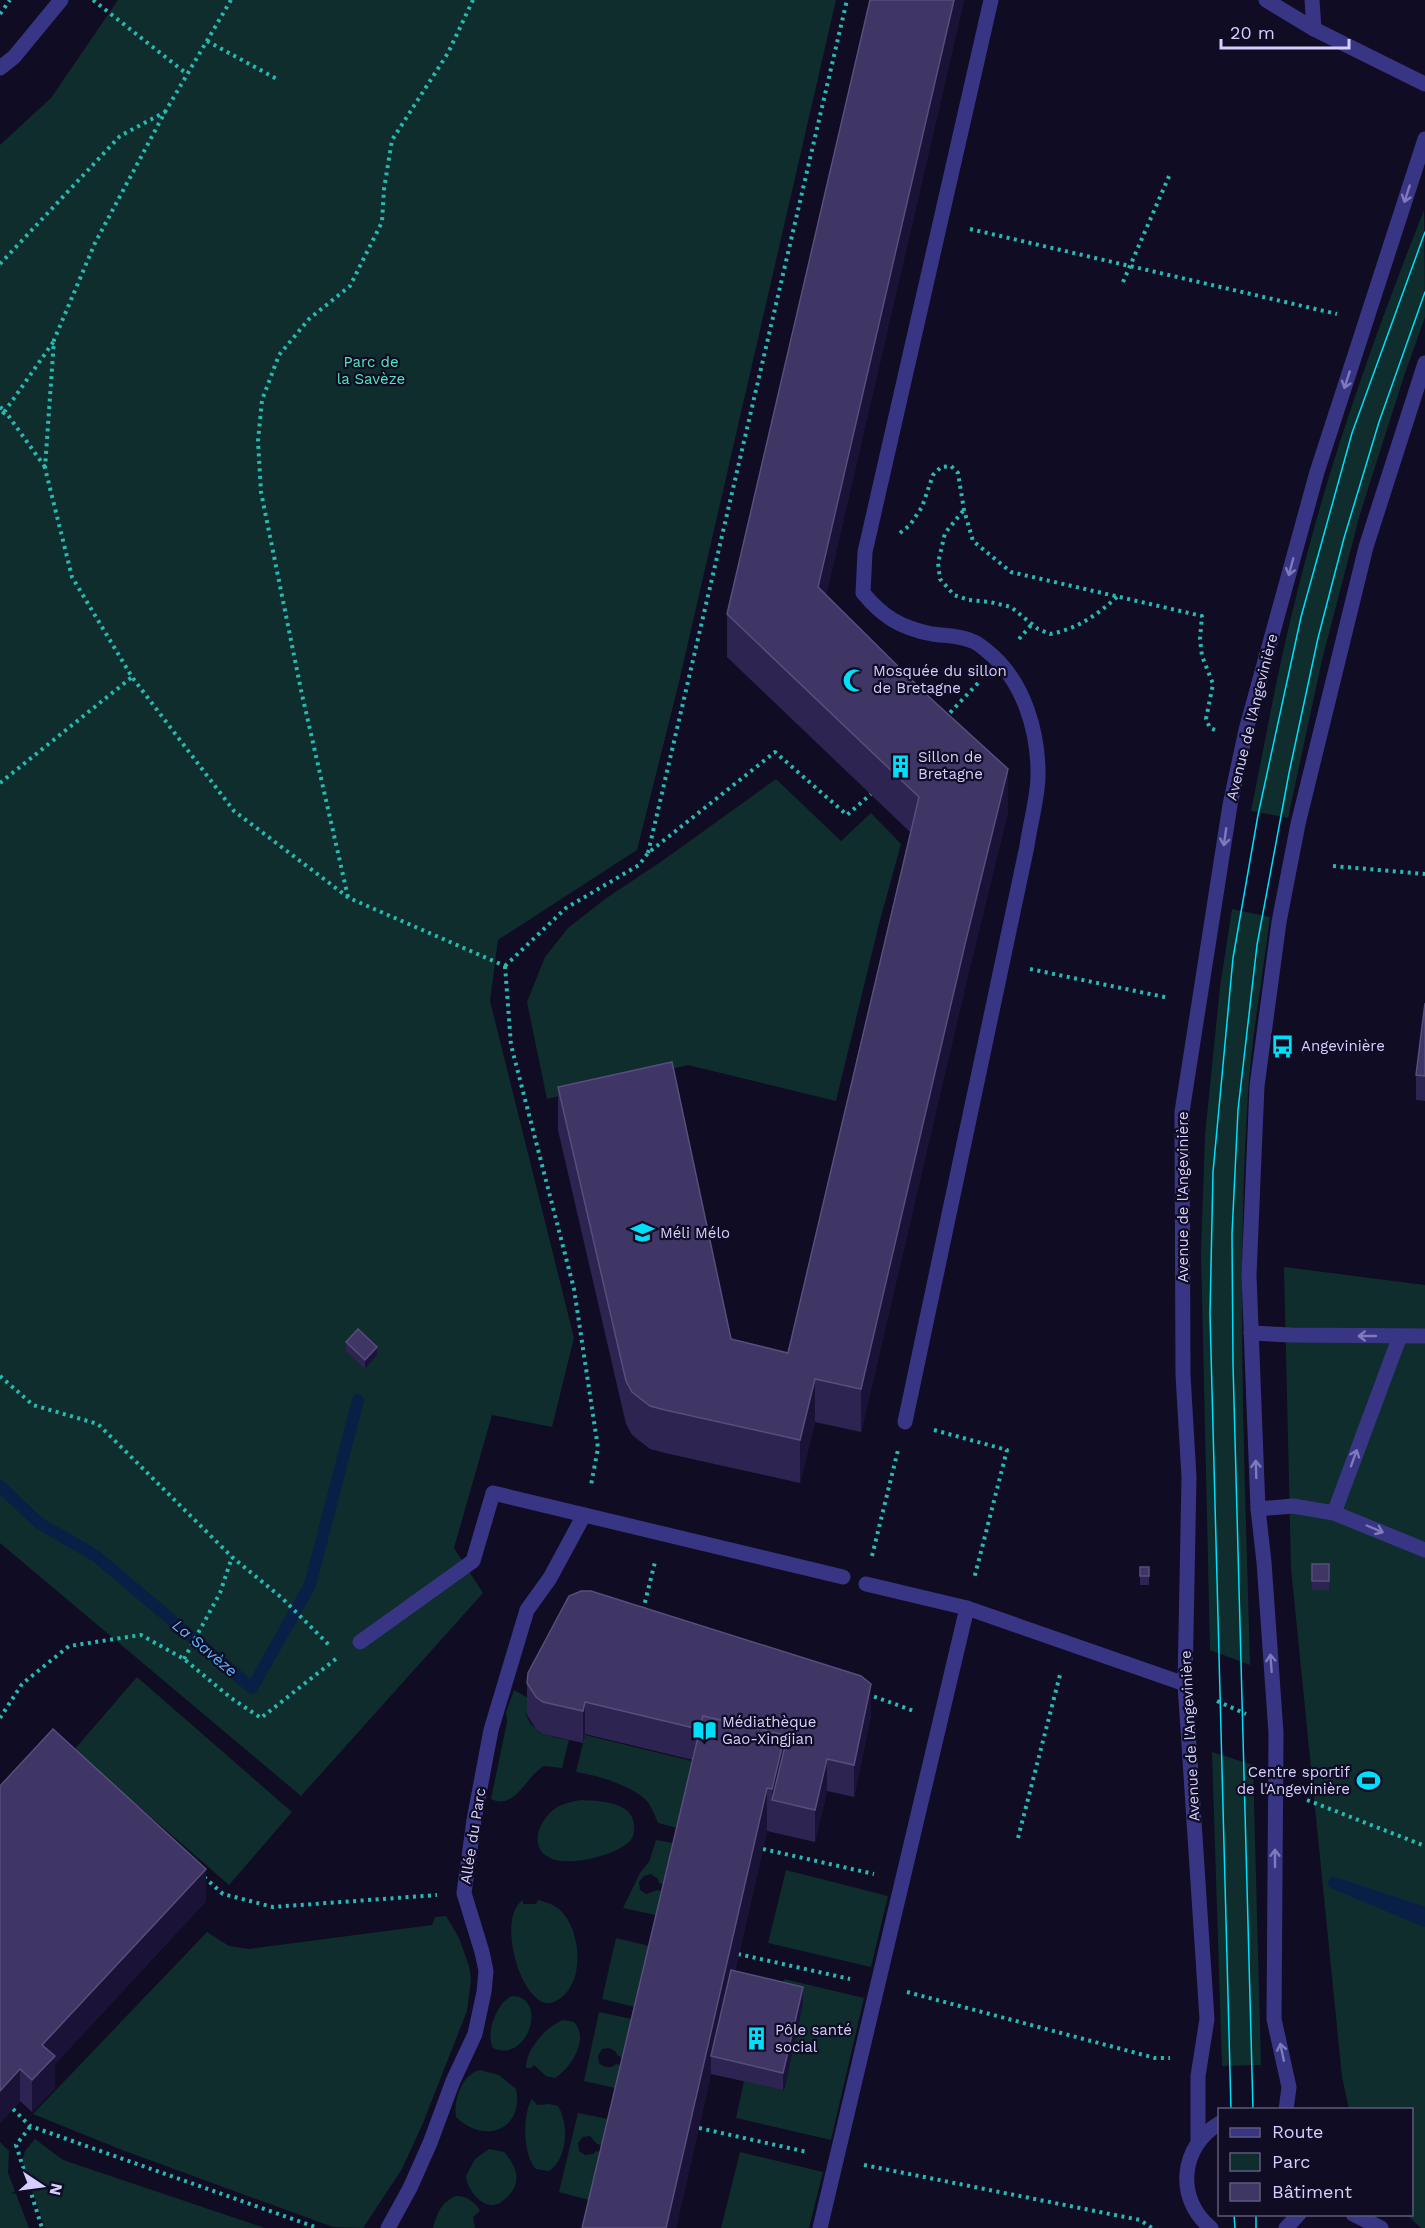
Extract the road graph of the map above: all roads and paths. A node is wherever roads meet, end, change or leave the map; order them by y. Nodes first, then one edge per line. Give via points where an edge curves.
1 (10, 0) edge
2 (93, 0) edge
3 (231, 0) edge
4 (473, 0) edge
5 (847, 0) edge
6 (991, 0) edge
7 (1266, 0) edge
8 (1312, 0) edge
9 (54, 3) edge
10 (0, 14) edge
11 (1314, 29) junction
12 (207, 41) junction
13 (0, 68) edge
14 (187, 74) junction
15 (277, 79) dead end
16 (1425, 84) edge
17 (165, 111) junction
18 (1425, 139) edge
19 (1170, 174) dead end
20 (940, 222) junction
21 (0, 264) edge
22 (1131, 266) junction
23 (1123, 282) dead end
24 (1367, 321) junction
25 (54, 340) junction
26 (1425, 363) edge
27 (0, 407) edge
28 (5, 411) junction
29 (0, 417) edge
30 (45, 468) junction
31 (963, 510) junction
32 (866, 552) junction
33 (1117, 597) junction
34 (132, 676) junction
35 (1244, 741) junction
36 (0, 782) edge
37 (871, 794) edge
38 (648, 853) junction
39 (1334, 866) dead end
40 (1425, 874) edge
41 (349, 898) junction
42 (1002, 964) junction
43 (505, 966) junction
44 (1199, 1004) junction
45 (1251, 1333) junction
46 (1400, 1336) junction
47 (1425, 1336) edge
48 (0, 1376) edge
49 (905, 1422) junction
50 (1258, 1509) junction
51 (1334, 1513) junction
52 (584, 1515) junction
53 (662, 1534) junction
54 (1425, 1550) edge
55 (232, 1557) junction
56 (843, 1577) dead end
57 (866, 1584) joint
58 (967, 1608) junction
59 (642, 1614) edge
60 (317, 1633) dead end
61 (360, 1642) dead end
62 (1068, 1642) junction
63 (340, 1656) dead end
64 (185, 1658) junction
65 (1185, 1684) junction
66 (863, 1692) edge
67 (0, 1718) edge
68 (940, 1720) junction
69 (1018, 1838) dead end
70 (763, 1849) edge
71 (197, 1871) edge
72 (904, 1881) junction
73 (464, 1893) junction
74 (738, 1954) edge
75 (879, 1986) junction
76 (900, 1990) dead end
77 (1201, 2059) junction
78 (1287, 2108) edge
79 (13, 2109) edge
80 (1218, 2125) edge
81 (30, 2126) junction
82 (699, 2128) edge
83 (1198, 2141) junction
84 (836, 2159) junction
85 (862, 2164) dead end
86 (1298, 2216) edge
87 (1357, 2216) edge
88 (1204, 2225) edge
89 (42, 2228) edge
90 (318, 2228) edge
91 (388, 2228) edge
92 (820, 2228) edge
93 (1152, 2228) edge
94 (1286, 2228) edge
95 (1381, 2228) edge

1 - 10 path
2 - 14 path
3 - 12 path
4 - 41 path via 448,53 392,140 382,222 350,286 309,319 279,355 262,400 258,441 261,492
5 - 38 path
6 - 20 street
7 - 11 street
8 - 11 street
9 - 13 street via 14,57
11 - 16 street
12 - 14 path
12 - 15 path
14 - 17 path
17 - 21 path via 120,136
17 - 25 path via 95,243
18 -> 24 street, Avenue de l'Angevinière
19 - 22 path
20 - 22 path
20 - 32 street
22 - 23 path
22 - 24 path
24 -> 35 street, Avenue de l'Angevinière via 1317,472
25 - 28 path
25 - 30 path
26 - 45 street via 1366,547 1298,824 1279,922 1257,1086 1248,1275
27 - 28 path
28 - 29 path
28 - 30 path
30 - 34 path via 72,577
31 - 32 path via 958,473 951,466 941,467 933,475 910,525
31 - 33 path via 973,541 1011,572
31 - 33 path via 945,533 938,563 940,579 954,595 1011,607 1050,634 1097,615
32 - 42 street via 863,593 879,612 901,625 975,641 999,661 1015,683 1029,714 1038,780
33 - 35 path via 1202,616 1202,656 1212,684 1206,719 1210,728
34 - 36 path
34 - 41 path via 234,811
35 -> 44 street, Avenue de l'Angevinière via 1230,805
37 - 38 path via 847,815 775,752
38 - 43 path via 639,865 566,908
39 - 40 path
41 - 43 path
42 - 44 path
42 - 49 street
43 - 52 path via 511,1045 574,1289 598,1448
44 - 65 street, Avenue de l'Angevinière via 1182,1112 1183,1375 1189,1477
46 -> 45 street
50 -> 45 street
46 - 47 street
51 -> 46 street
48 - 55 path via 33,1405 98,1424
49 - 57 path
49 - 58 path via 1007,1450
50 - 51 street via 1293,1506
78 -> 50 street via 1289,2087 1274,2019 1276,1732
51 -> 54 street
52 - 53 street
52 - 61 street via 493,1493 473,1561
52 - 73 street, Allée du Parc via 550,1578 527,1610 491,1730
53 - 56 street
53 - 59 path
55 - 60 path
55 - 64 path via 220,1593
57 - 58 street
58 - 62 street
58 - 68 street
62 - 65 street
62 - 69 path
63 - 64 path via 261,1718
64 - 67 path via 141,1635 69,1646 22,1684
65 - 77 street, Avenue de l'Angevinière via 1207,2019
66 - 68 path
68 - 72 street
70 - 72 path
71 - 73 path via 223,1894 273,1907
72 - 75 street
73 - 91 street, Allée du Parc via 486,1971 475,2034 410,2188
74 - 75 path
75 - 84 street
76 - 77 path via 1155,2058
77 - 83 street, Avenue de l'Angevinière
79 - 81 path
80 - 83 street
81 - 89 path via 16,2145
81 - 90 path
82 - 84 path
83 - 88 street via 1190,2157 1186,2184 1194,2210
84 - 92 street
85 - 93 path via 1140,2220
86 - 94 street
87 - 95 street

